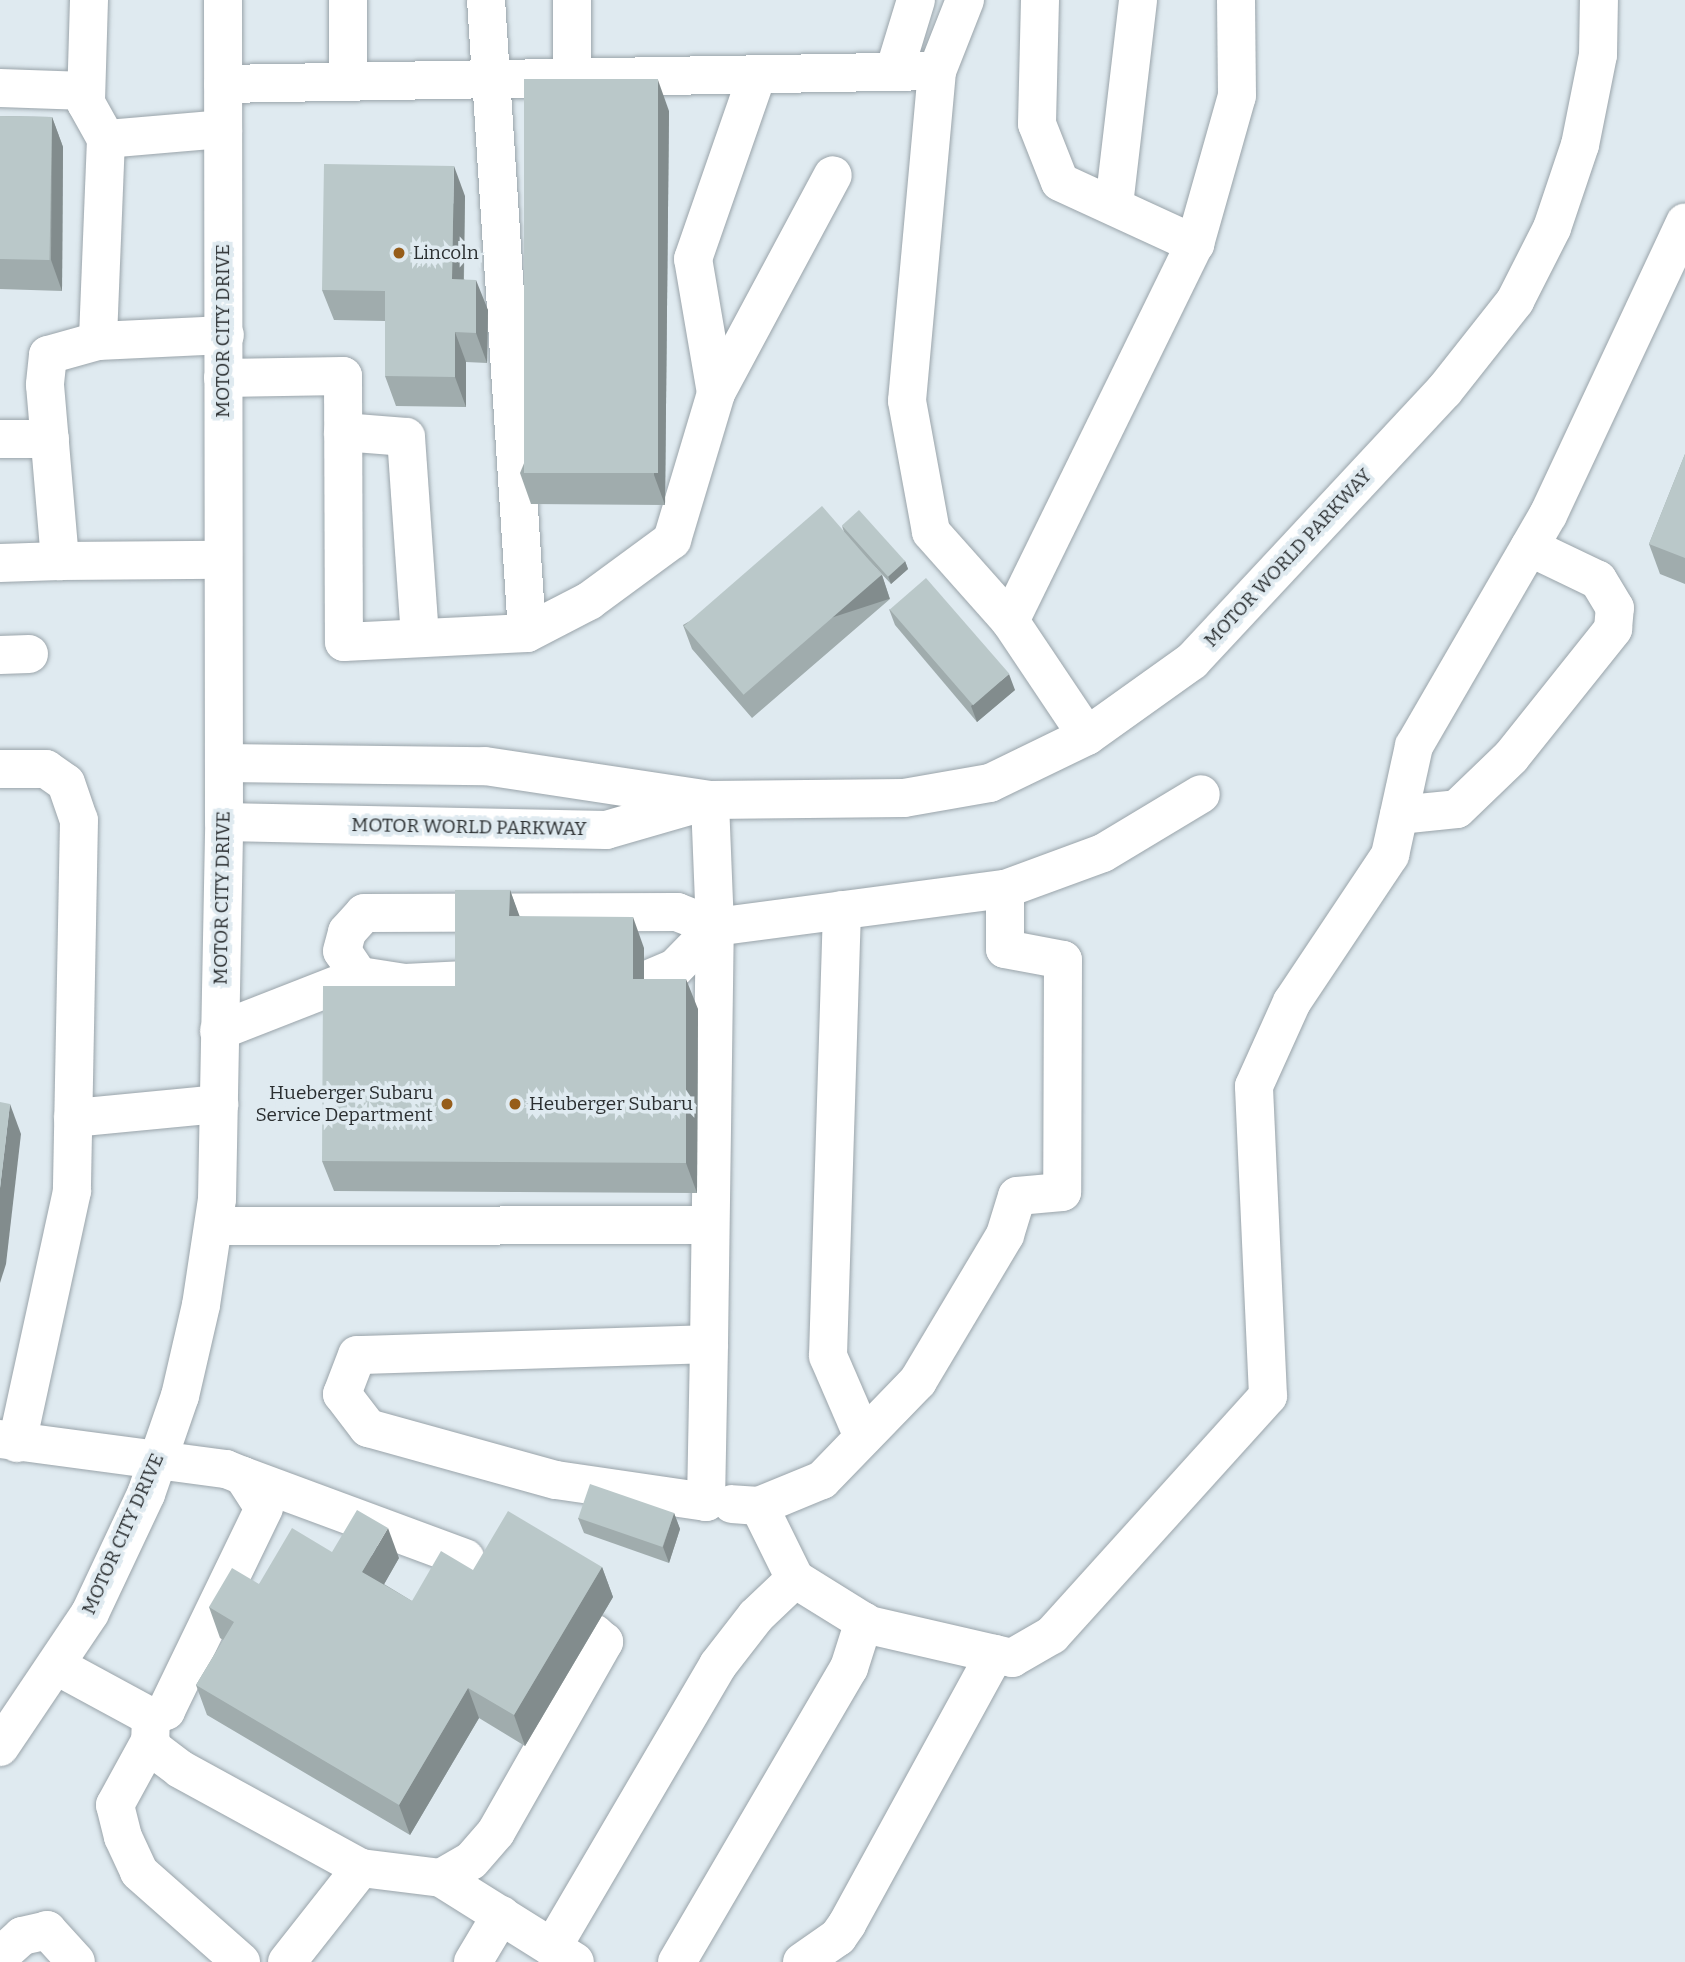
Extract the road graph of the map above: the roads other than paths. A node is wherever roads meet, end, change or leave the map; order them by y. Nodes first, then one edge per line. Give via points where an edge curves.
1 (89, 0) edge
2 (223, 0) edge
3 (348, 0) edge
4 (486, 0) edge
5 (572, 0) edge
6 (916, 0) edge
7 (965, 0) edge
8 (1040, 0) edge
9 (1138, 0) edge
10 (1236, 0) edge
11 (1599, 0) edge
12 (937, 71) junction
13 (894, 72) junction
14 (757, 75) junction
15 (572, 78) junction
16 (489, 79) junction
17 (348, 82) junction
18 (223, 84) junction
19 (0, 88) edge
20 (86, 91) junction
21 (223, 129) junction
22 (106, 139) junction
23 (833, 175) dead end
24 (1114, 205) junction
25 (1685, 222) edge
26 (1195, 244) junction
27 (225, 335) junction
28 (99, 341) junction
29 (223, 378) junction
30 (716, 393) junction
31 (343, 432) junction
32 (0, 439) edge
33 (50, 439) junction
34 (1530, 547) junction
35 (222, 560) junction
36 (60, 561) junction
37 (0, 563) edge
38 (1010, 621) junction
39 (527, 633) junction
40 (420, 638) junction
41 (1087, 736) junction
42 (224, 763) junction
43 (0, 769) edge
44 (1201, 794) dead end
45 (710, 800) junction
46 (1399, 815) junction
47 (224, 822) junction
48 (1005, 889) junction
49 (842, 911) junction
50 (715, 927) junction
51 (359, 976) junction
52 (466, 980) edge
53 (644, 981) edge
54 (219, 1031) junction
55 (219, 1104) junction
56 (73, 1118) junction
57 (710, 1225) junction
58 (214, 1226) junction
59 (709, 1344) junction
60 (863, 1437) junction
61 (8, 1441) edge
62 (157, 1463) junction
63 (243, 1476) junction
64 (706, 1502) junction
65 (759, 1506) junction
66 (465, 1558) dead end
67 (795, 1579) junction
68 (863, 1621) junction
69 (599, 1638) dead end
70 (995, 1654) junction
71 (57, 1666) junction
72 (150, 1729) junction
73 (0, 1747) edge
74 (361, 1868) junction
75 (441, 1878) junction
76 (501, 1915) junction
77 (564, 1955) edge
78 (0, 1956) edge
79 (76, 1962) edge
80 (241, 1962) edge
81 (287, 1962) edge
82 (473, 1962) edge
83 (677, 1962) edge
84 (802, 1962) edge

1 - 20 street
2 - 18 street, MOTOR CITY DRIVE
3 - 17 street
4 - 16 street
5 - 15 street
6 - 13 street
7 - 12 street
8 - 24 street via 1037,124 1060,182
9 - 24 street
10 - 26 street via 1237,96
11 - 41 street, MOTOR WORLD PARKWAY via 1598,55 1580,145 1552,228 1515,302 1444,391 1192,662
12 - 13 street
12 - 38 street via 908,401 931,532
13 - 14 street
14 - 15 street
14 - 30 street via 693,259
15 - 16 street
16 - 17 street
16 - 39 street
17 - 18 street
18 - 21 street, MOTOR CITY DRIVE
19 - 20 street
20 - 22 street via 86,103
21 - 22 street
21 - 27 street, MOTOR CITY DRIVE
22 - 28 street
23 - 30 street
24 - 26 street
25 - 34 street
26 - 38 street
27 - 28 street
27 - 29 street, MOTOR CITY DRIVE
28 - 33 street via 48,355
29 - 31 street via 343,376
29 - 35 street, MOTOR CITY DRIVE
30 - 39 street via 672,540 589,601
31 - 40 street via 406,437
31 - 40 street via 344,642
32 - 33 street
33 - 36 street
34 - 46 street via 1414,746
34 - 46 street via 1598,580 1615,608 1613,629 1511,757 1457,809
35 - 36 street
35 - 42 street, MOTOR CITY DRIVE
36 - 37 street
38 - 41 street
39 - 40 street
41 - 45 street, MOTOR WORLD PARKWAY via 990,783 916,796
42 - 45 street, MOTOR WORLD PARKWAY via 485,766
42 - 47 street, MOTOR CITY DRIVE
43 - 56 street via 46,769 66,783 79,820
44 - 48 street via 1103,853
45 - 47 street, MOTOR WORLD PARKWAY via 606,830
45 - 50 street
46 - 70 street via 1390,855 1292,1002 1254,1086 1269,1396 1052,1635 1012,1658
47 - 54 street, MOTOR CITY DRIVE
48 - 49 street
48 - 60 street via 1006,949 1063,960 1062,1192 1017,1196 1005,1235 918,1381
49 - 50 street
49 - 60 street via 828,1356
50 - 51 street via 677,912 364,913 347,932 342,951
50 - 53 street via 675,968
50 - 57 street
51 - 52 street via 405,983
51 - 54 street
54 - 55 street, MOTOR CITY DRIVE
55 - 56 street
55 - 58 street, MOTOR CITY DRIVE
56 - 61 street via 72,1191
57 - 58 street
57 - 59 street
58 - 62 street, MOTOR CITY DRIVE via 180,1396
59 - 64 street
59 - 64 street via 357,1355 342,1394 368,1428 556,1480
60 - 65 street via 822,1480
61 - 62 street
62 - 63 street via 226,1469
62 - 71 street, MOTOR CITY DRIVE via 90,1613
63 - 66 street
63 - 72 street via 259,1495 264,1508 261,1520 172,1706
64 - 65 street
65 - 67 street
67 - 68 street
67 - 77 street via 756,1616 718,1665
68 - 70 street
68 - 83 street via 849,1668
69 - 75 street via 496,1832 471,1861
70 - 84 street via 847,1924 838,1937
71 - 72 street
71 - 73 street, MOTOR CITY DRIVE
72 - 74 street via 155,1751 180,1769
72 - 80 street via 115,1805 123,1837 139,1872
74 - 75 street
74 - 81 street
75 - 76 street
76 - 77 street
76 - 82 street
78 - 79 street via 22,1936 47,1930

